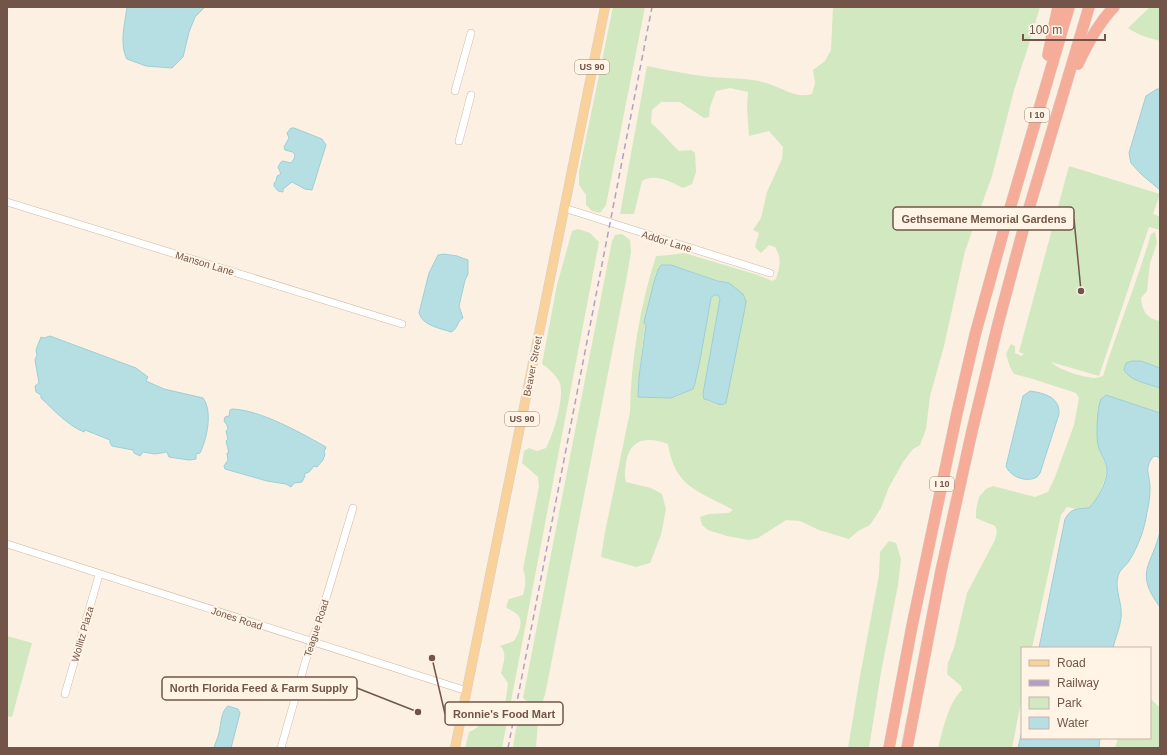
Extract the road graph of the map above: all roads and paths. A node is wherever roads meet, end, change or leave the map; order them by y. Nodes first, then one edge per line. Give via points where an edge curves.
1 (604, 7) edge
2 (1058, 7) edge
3 (1069, 7) edge
4 (1089, 7) edge
5 (1114, 7) edge
6 (471, 33) dead end
7 (455, 91) dead end
8 (472, 95) dead end
9 (1037, 114) junction
10 (1052, 131) junction
11 (459, 141) dead end
12 (7, 202) edge
13 (564, 208) junction
14 (770, 273) dead end
15 (402, 324) dead end
16 (353, 508) dead end
17 (7, 544) edge
18 (99, 575) junction
19 (311, 642) junction
20 (467, 691) junction
21 (65, 694) dead end
22 (281, 748) edge
23 (455, 748) edge
24 (889, 748) edge
25 (907, 748) edge

1 - 13 main road, Beaver Street / US 90
2 - 9 highway
3 - 9 highway, I 10
4 - 10 highway, I 10
5 - 10 highway via 1089,41 1077,66 1065,108
6 - 7 street
8 - 11 street
9 - 24 highway, I 10 via 977,328 957,413
10 - 25 highway, I 10 via 998,324 972,431 941,571
12 - 15 street, Manson Lane
13 - 14 street, Addor Lane
13 - 20 main road, Beaver Street / US 90
16 - 19 street, Teague Road
17 - 18 street, Jones Road
18 - 19 street, Jones Road
18 - 21 street, Wollitz Plaza
19 - 20 street, Jones Road
19 - 22 street, Teague Road
20 - 23 main road, Beaver Street / US 90

